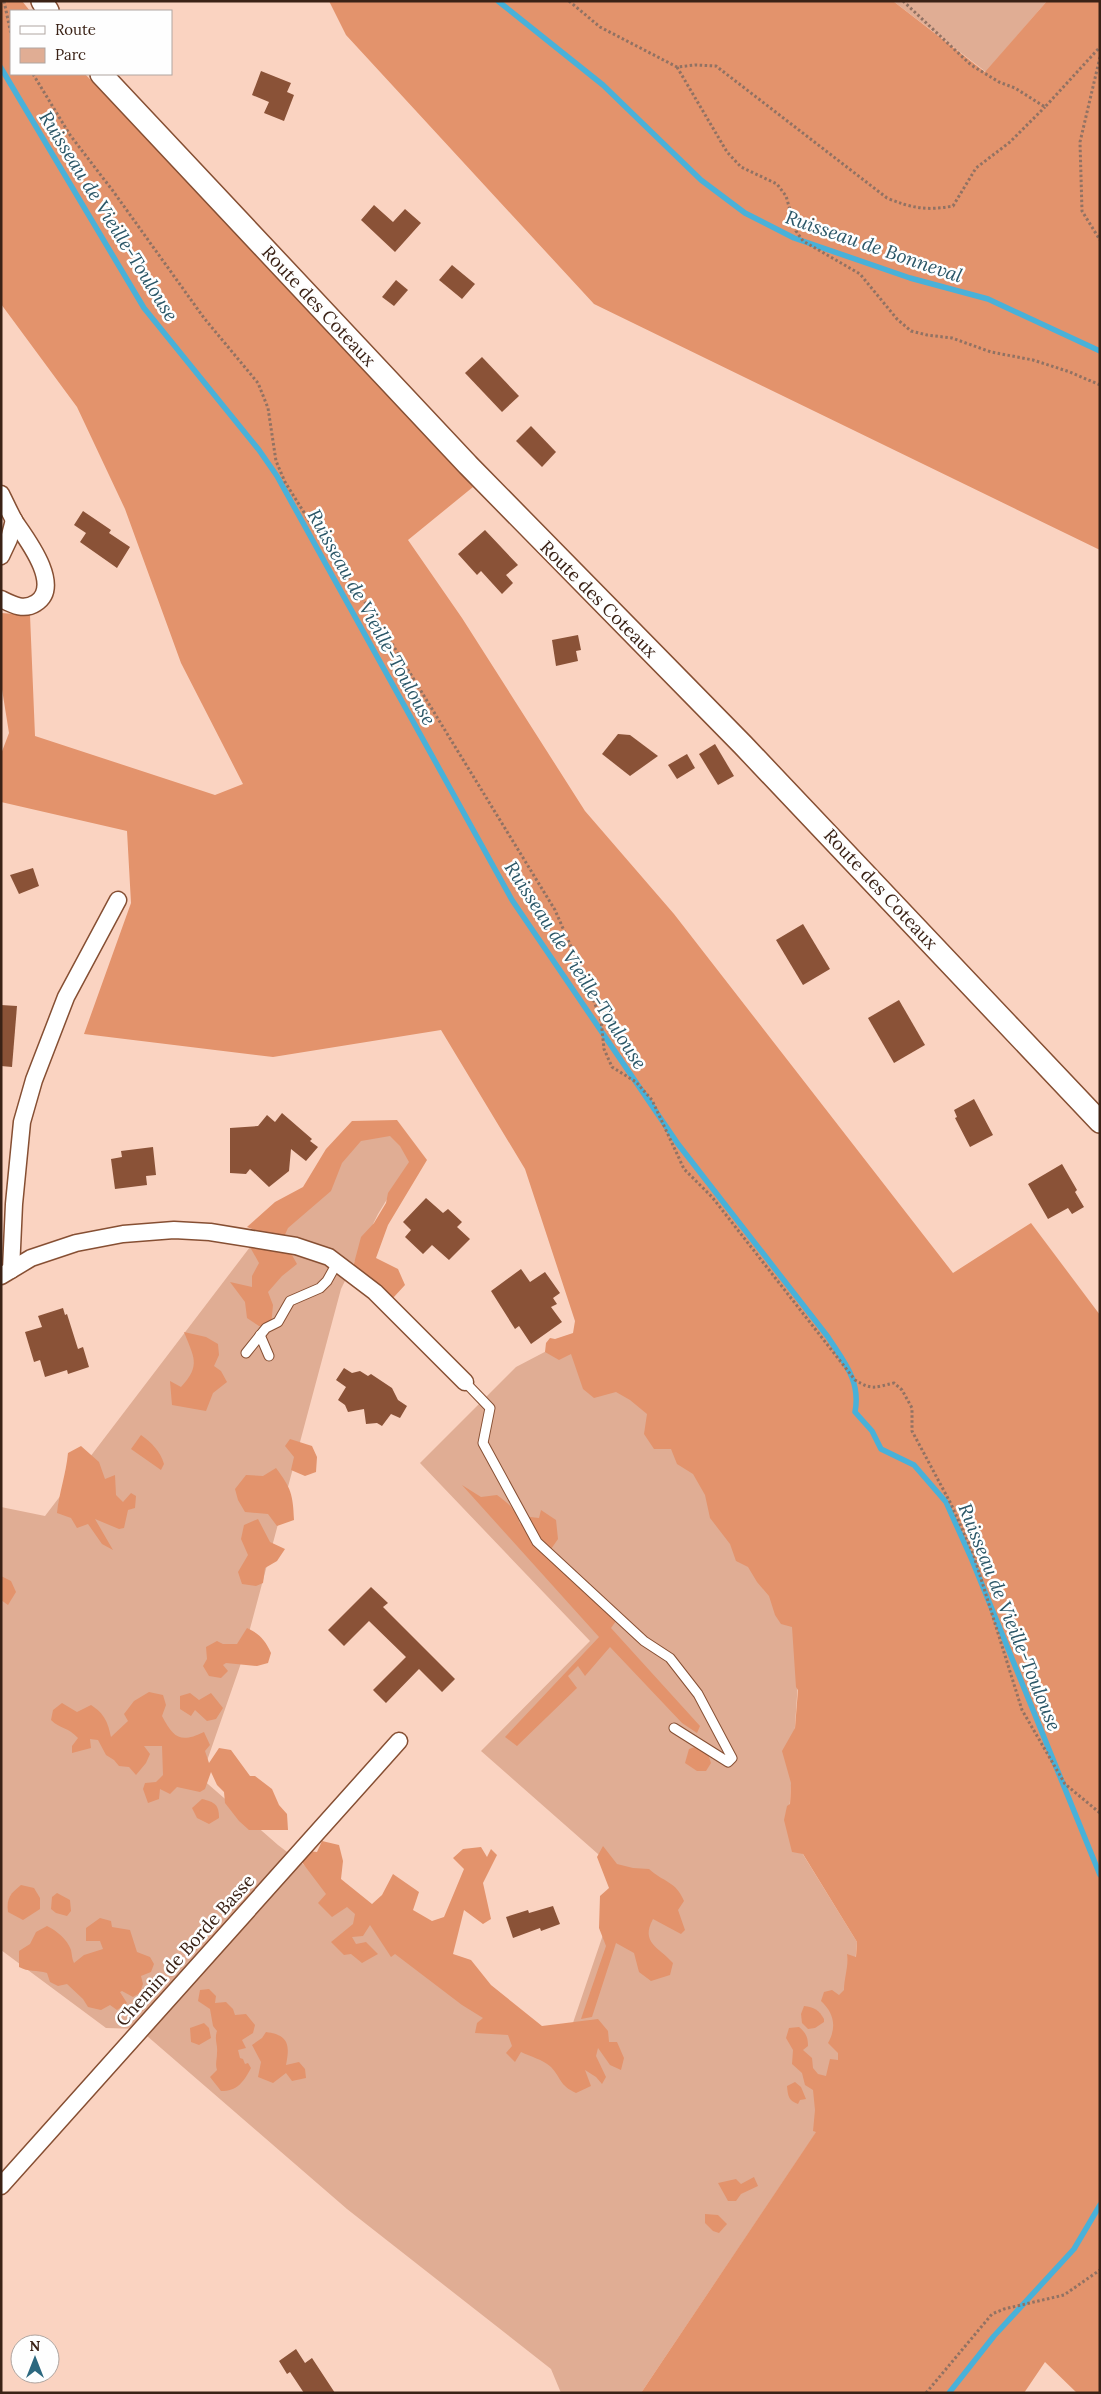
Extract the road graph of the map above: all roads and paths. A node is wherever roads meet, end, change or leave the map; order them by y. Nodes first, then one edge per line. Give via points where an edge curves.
1 (4, 1) edge
2 (569, 1) edge
3 (903, 1) edge
4 (10, 29) edge
5 (1100, 47) edge
6 (1100, 56) edge
7 (677, 67) junction
8 (34, 75) edge
9 (102, 75) edge
10 (1045, 107) junction
11 (1100, 240) edge
12 (1100, 385) edge
13 (1, 494) edge
14 (14, 520) junction
15 (1, 556) edge
16 (1, 598) edge
17 (118, 900) dead end
18 (1100, 1122) edge
19 (336, 1263) junction
20 (6, 1273) edge
21 (260, 1335) junction
22 (246, 1353) dead end
23 (269, 1356) dead end
24 (465, 1382) joint
25 (674, 1728) dead end
26 (399, 1741) dead end
27 (1100, 1813) edge
28 (1, 2186) edge
29 (1100, 2270) edge
30 (926, 2393) edge

1 - 4 path
2 - 7 path via 600,27
3 - 10 path via 971,65
5 - 10 path
6 - 11 path via 1080,142 1082,212
7 - 10 path via 694,64 716,66 887,198 910,208 953,206 976,168 1010,142
7 - 12 path via 727,152 741,167 777,184 786,196 796,231 803,241 860,274 911,331 952,338 991,352 1033,360
8 - 27 path via 70,135 204,318 258,383 268,408 276,461 285,482 380,624 554,910 601,1020 604,1050 612,1067 636,1082 652,1100 684,1169 712,1197 855,1380 868,1387 894,1384 902,1390 912,1408 912,1431 973,1553 1022,1710 1065,1784
9 - 18 street, Route des Coteaux via 468,465 757,759
13 - 14 street
14 - 15 street
14 - 16 street via 37,552 45,590 41,600 29,608 15,606
17 - 20 street via 66,997 34,1080 22,1122
19 - 20 street via 296,1246 210,1232 174,1230 123,1234 76,1243 30,1258
19 - 21 lane via 320,1288 290,1301 278,1322
19 - 24 street via 376,1292
21 - 22 lane
21 - 23 lane
24 - 25 lane via 490,1408 483,1443 537,1542 644,1641 670,1658 698,1694 732,1758 728,1762
26 - 28 street, Chemin de Borde Basse
29 - 30 path via 1064,2296 992,2314

